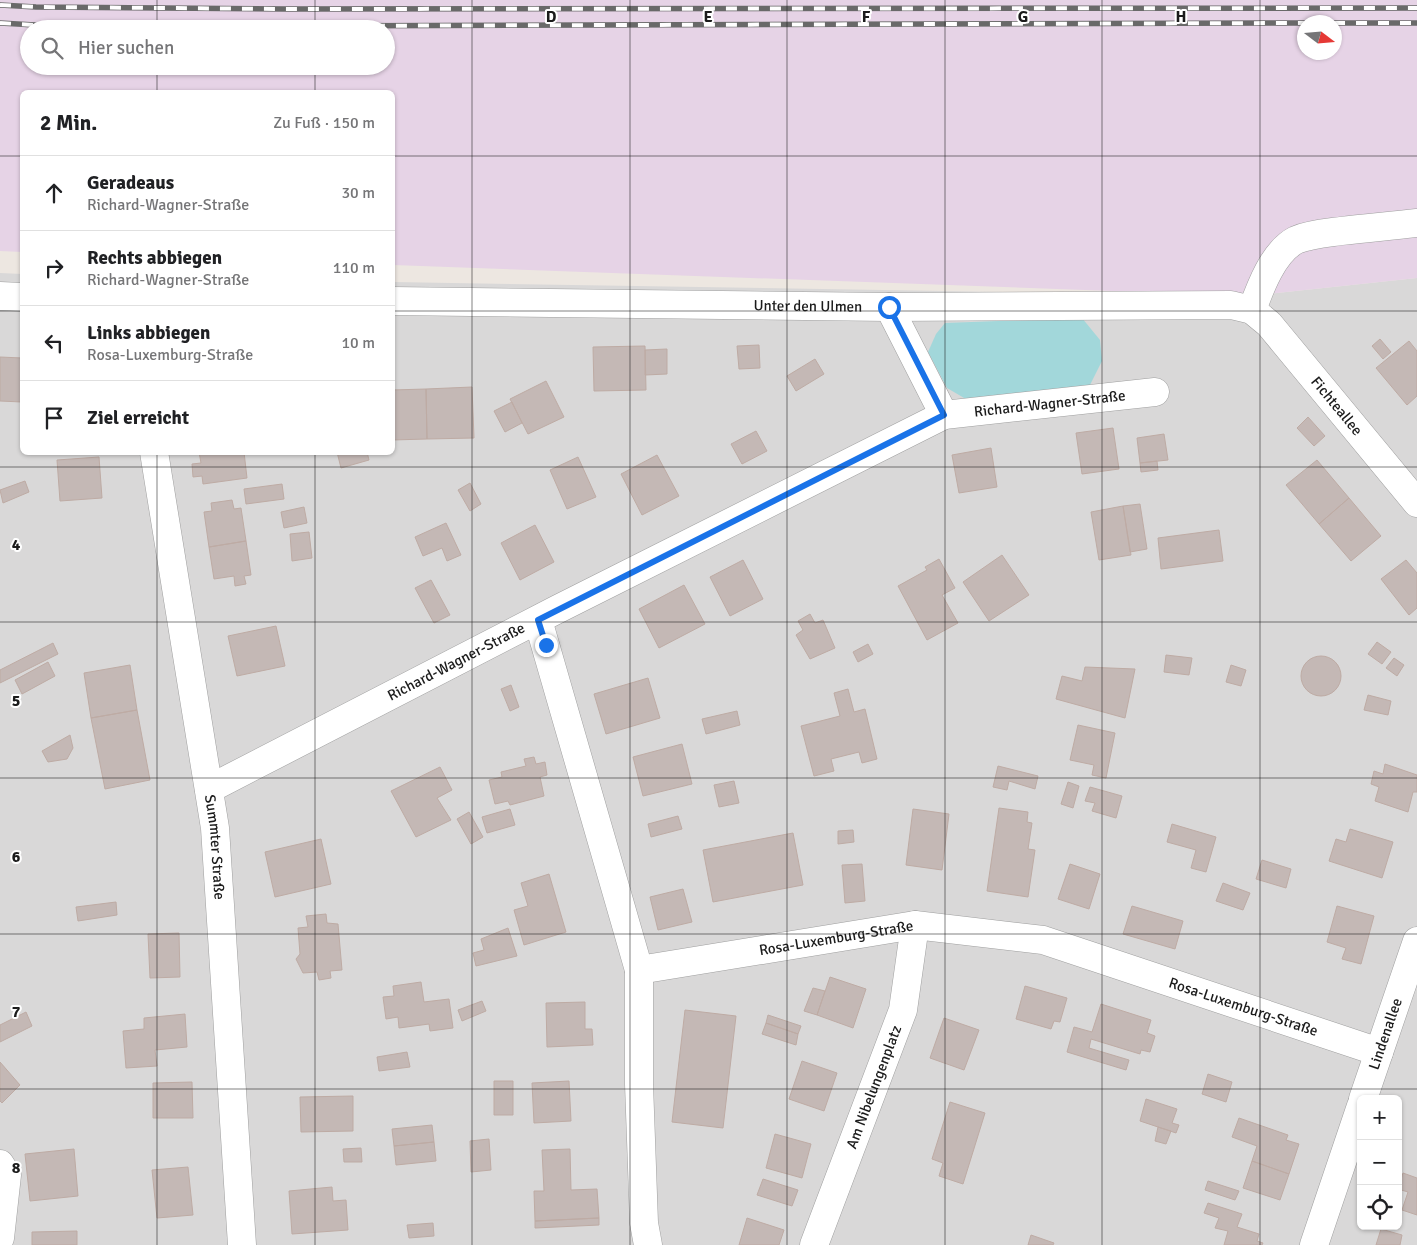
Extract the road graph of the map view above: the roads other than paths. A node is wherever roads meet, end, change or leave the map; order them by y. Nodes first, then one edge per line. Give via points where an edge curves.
1 (1417, 224) edge
2 (0, 296) edge
3 (20, 297) edge
4 (395, 302) edge
5 (889, 307) junction
6 (1252, 310) junction
7 (1154, 392) dead end
8 (944, 415) junction
9 (154, 455) edge
10 (1417, 503) edge
11 (538, 620) junction
12 (209, 789) junction
13 (915, 925) junction
14 (1417, 941) edge
15 (639, 970) junction
16 (1379, 1052) junction
17 (1364, 1095) edge
18 (1357, 1118) edge
19 (0, 1164) edge
20 (0, 1238) edge
21 (242, 1245) edge
22 (648, 1245) edge
23 (814, 1245) edge
24 (1314, 1245) edge

1 - 6 street via 1313,235 1295,241 1280,254 1260,286
2 - 3 street
4 - 5 street, Unter den Ulmen
5 - 6 street, Unter den Ulmen via 1231,305
5 - 8 street
6 - 10 street, Fichteallee via 1268,324
7 - 8 street, Richard-Wagner-Straße
8 - 11 street, Richard-Wagner-Straße
9 - 12 street, Summter Straße
11 - 12 street, Richard-Wagner-Straße
11 - 15 street
12 - 21 street, Summter Straße via 215,828
13 - 15 street, Rosa-Luxemburg-Straße
13 - 16 street, Rosa-Luxemburg-Straße via 1042,940
13 - 23 street, Am Nibelungenplatz via 903,1010
14 - 16 street, Lindenallee
15 - 22 street via 639,1084 644,1223
16 - 17 street, Lindenallee
18 - 24 street
19 - 20 street via 7,1175

